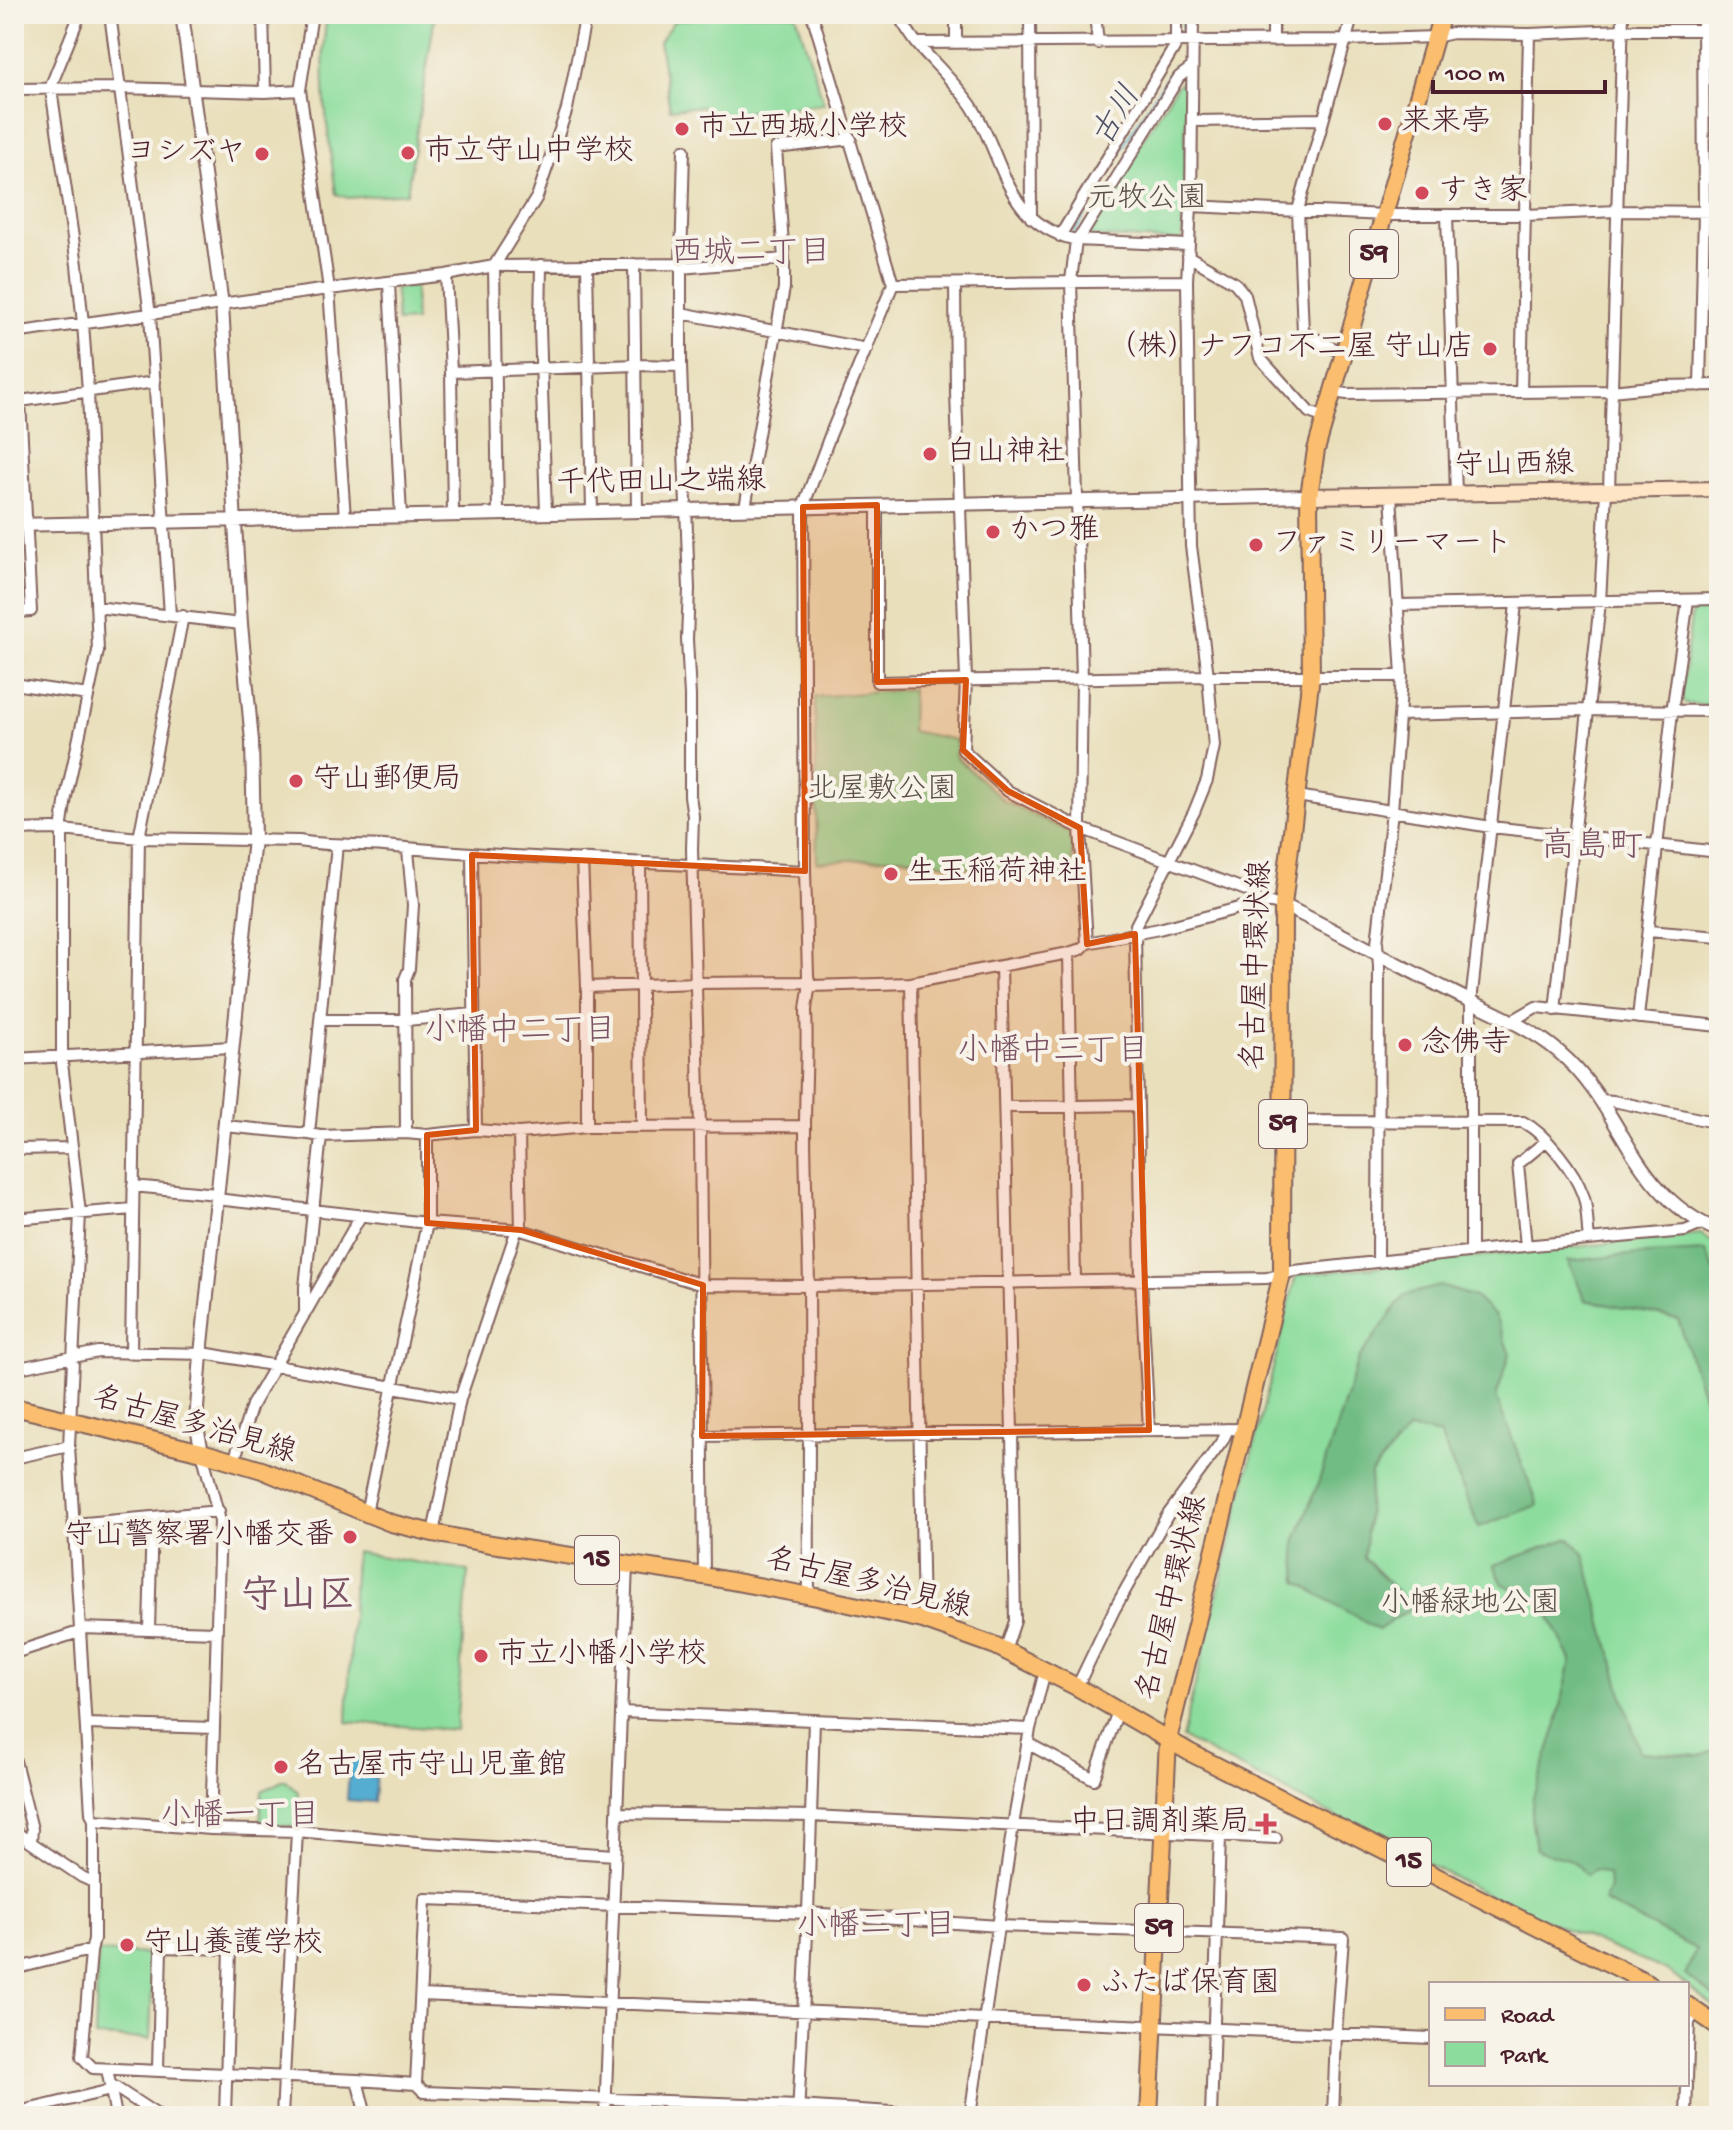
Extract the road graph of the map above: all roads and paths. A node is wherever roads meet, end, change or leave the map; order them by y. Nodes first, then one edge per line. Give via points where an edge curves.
1 (80, 14) edge
2 (110, 14) edge
3 (182, 14) edge
4 (263, 14) edge
5 (312, 14) edge
6 (586, 14) edge
7 (812, 14) edge
8 (897, 14) edge
9 (956, 14) edge
10 (1030, 14) edge
11 (1095, 14) edge
12 (1176, 14) edge
13 (1193, 14) edge
14 (1273, 14) edge
15 (1353, 14) edge
16 (1442, 14) edge
17 (1623, 14) edge
18 (1703, 14) edge
19 (1622, 30) junction
20 (1702, 30) junction
21 (1719, 30) edge
22 (1529, 34) junction
23 (1435, 37) junction
24 (1345, 40) junction
25 (1273, 41) junction
26 (956, 42) junction
27 (1029, 42) junction
28 (1176, 42) junction
29 (1193, 42) junction
30 (917, 43) junction
31 (1098, 43) junction
32 (1191, 68) junction
33 (120, 88) junction
34 (14, 89) edge
35 (51, 89) junction
36 (192, 89) junction
37 (300, 90) junction
38 (265, 92) junction
39 (1323, 119) junction
40 (1193, 121) junction
41 (851, 139) junction
42 (684, 150) dead end
43 (1191, 206) junction
44 (1298, 210) junction
45 (1617, 211) junction
46 (1704, 212) junction
47 (1719, 212) edge
48 (1385, 215) junction
49 (1447, 215) junction
50 (1525, 215) junction
51 (1031, 218) junction
52 (1060, 236) junction
53 (1076, 240) junction
54 (1189, 251) junction
55 (784, 259) junction
56 (634, 264) junction
57 (541, 265) junction
58 (587, 265) junction
59 (494, 266) junction
60 (681, 266) junction
61 (446, 275) junction
62 (1071, 281) junction
63 (1187, 281) junction
64 (389, 283) junction
65 (893, 284) junction
66 (955, 284) junction
67 (329, 289) junction
68 (222, 305) junction
69 (681, 313) junction
70 (150, 315) junction
71 (83, 324) junction
72 (775, 331) junction
73 (14, 333) edge
74 (867, 349) junction
75 (1344, 354) junction
76 (636, 365) junction
77 (681, 366) junction
78 (590, 367) junction
79 (542, 368) junction
80 (496, 369) junction
81 (451, 372) junction
82 (155, 382) junction
83 (1719, 385) edge
84 (1700, 386) junction
85 (88, 391) junction
86 (1611, 391) junction
87 (1333, 392) junction
88 (1521, 392) junction
89 (1453, 393) junction
90 (1325, 418) junction
91 (1719, 489) edge
92 (1607, 491) junction
93 (1456, 494) junction
94 (1391, 495) junction
95 (1309, 496) junction
96 (1190, 498) junction
97 (1078, 501) junction
98 (960, 504) junction
99 (877, 505) junction
100 (803, 507) junction
101 (745, 508) junction
102 (686, 510) junction
103 (637, 511) junction
104 (592, 512) junction
105 (546, 513) junction
106 (498, 514) junction
107 (453, 515) junction
108 (401, 516) junction
109 (345, 518) junction
110 (236, 520) junction
111 (164, 522) junction
112 (20, 524) edge
113 (92, 524) junction
114 (1719, 599) edge
115 (1688, 600) junction
116 (1600, 602) junction
117 (1516, 604) junction
118 (1398, 605) junction
119 (96, 607) junction
120 (14, 612) edge
121 (170, 615) junction
122 (183, 616) junction
123 (241, 624) junction
124 (1311, 675) junction
125 (1208, 676) junction
126 (1402, 676) junction
127 (1082, 678) junction
128 (966, 680) junction
129 (14, 684) edge
130 (88, 695) junction
131 (1588, 710) junction
132 (1719, 711) edge
133 (1672, 712) junction
134 (1504, 713) junction
135 (1399, 715) junction
136 (1297, 796) junction
137 (1392, 811) junction
138 (1491, 827) junction
139 (1080, 828) junction
140 (14, 830) edge
141 (63, 830) junction
142 (1574, 836) junction
143 (139, 838) junction
144 (254, 839) junction
145 (337, 845) junction
146 (1657, 845) junction
147 (408, 850) junction
148 (1719, 852) edge
149 (472, 855) junction
150 (582, 859) junction
151 (1169, 860) junction
152 (640, 862) junction
153 (694, 864) junction
154 (805, 871) junction
155 (1258, 903) junction
156 (1283, 905) junction
157 (1648, 931) junction
158 (1135, 934) junction
159 (1719, 937) edge
160 (1087, 943) junction
161 (1069, 953) junction
162 (1377, 954) junction
163 (1001, 967) junction
164 (696, 983) junction
165 (911, 983) junction
166 (810, 984) junction
167 (641, 985) junction
168 (587, 987) junction
169 (1471, 1002) junction
170 (1555, 1010) junction
171 (474, 1014) junction
172 (1638, 1018) junction
173 (320, 1020) junction
174 (406, 1020) junction
175 (1510, 1022) junction
176 (1719, 1026) edge
177 (232, 1047) junction
178 (135, 1052) junction
179 (61, 1056) junction
180 (14, 1059) edge
181 (1600, 1100) junction
182 (1138, 1105) junction
183 (1005, 1107) junction
184 (1071, 1107) junction
185 (1283, 1121) junction
186 (1378, 1121) junction
187 (1471, 1122) junction
188 (1719, 1123) edge
189 (224, 1126) junction
190 (700, 1126) junction
191 (805, 1126) junction
192 (587, 1127) junction
193 (642, 1127) junction
194 (476, 1130) junction
195 (406, 1133) junction
196 (519, 1133) junction
197 (309, 1134) junction
198 (427, 1135) junction
199 (321, 1136) junction
200 (1546, 1141) junction
201 (71, 1148) junction
202 (14, 1149) edge
203 (133, 1186) junction
204 (216, 1197) junction
205 (133, 1209) junction
206 (312, 1211) junction
207 (80, 1213) junction
208 (361, 1215) junction
209 (14, 1219) edge
210 (427, 1223) junction
211 (1702, 1224) junction
212 (519, 1230) junction
213 (1719, 1231) edge
214 (1589, 1240) junction
215 (1526, 1246) junction
216 (1471, 1252) junction
217 (1378, 1262) junction
218 (1282, 1274) junction
219 (1141, 1280) junction
220 (1075, 1281) junction
221 (1009, 1283) junction
222 (703, 1285) junction
223 (917, 1285) junction
224 (809, 1286) junction
225 (305, 1313) junction
226 (131, 1352) junction
227 (201, 1354) junction
228 (74, 1357) junction
229 (275, 1366) junction
230 (14, 1369) edge
231 (392, 1387) junction
232 (460, 1399) junction
233 (14, 1407) edge
234 (71, 1421) junction
235 (1236, 1429) junction
236 (1149, 1430) junction
237 (1012, 1432) junction
238 (920, 1433) junction
239 (808, 1435) junction
240 (702, 1436) junction
241 (69, 1446) junction
242 (202, 1452) junction
243 (14, 1458) edge
244 (234, 1461) junction
245 (219, 1511) junction
246 (366, 1513) junction
247 (152, 1518) junction
248 (74, 1524) junction
249 (433, 1533) junction
250 (627, 1565) junction
251 (704, 1576) junction
252 (809, 1596) junction
253 (923, 1620) junction
254 (79, 1630) junction
255 (149, 1630) junction
256 (217, 1632) junction
257 (1005, 1651) junction
258 (14, 1653) edge
259 (1045, 1671) junction
260 (1077, 1687) junction
261 (1118, 1711) junction
262 (621, 1712) junction
263 (814, 1720) junction
264 (87, 1724) junction
265 (214, 1728) junction
266 (1030, 1729) junction
267 (1168, 1740) junction
268 (1027, 1743) junction
269 (14, 1757) edge
270 (617, 1813) junction
271 (811, 1816) junction
272 (94, 1820) junction
273 (1013, 1825) junction
274 (211, 1829) junction
275 (14, 1831) edge
276 (297, 1831) junction
277 (1163, 1833) junction
278 (1220, 1836) junction
279 (1276, 1838) dead end
280 (31, 1842) junction
281 (615, 1855) junction
282 (93, 1882) junction
283 (613, 1907) junction
284 (808, 1913) junction
285 (999, 1926) junction
286 (1159, 1931) junction
287 (1217, 1933) junction
288 (91, 1952) junction
289 (14, 1969) edge
290 (1646, 1982) edge
291 (421, 1995) junction
292 (610, 2002) junction
293 (1692, 2008) edge
294 (802, 2011) junction
295 (984, 2019) junction
296 (1153, 2027) junction
297 (1719, 2027) edge
298 (1214, 2029) junction
299 (1336, 2034) junction
300 (1429, 2038) edge
301 (107, 2069) junction
302 (158, 2069) junction
303 (227, 2073) junction
304 (284, 2076) junction
305 (357, 2080) junction
306 (416, 2084) junction
307 (1687, 2086) edge
308 (110, 2087) junction
309 (606, 2099) junction
310 (798, 2111) edge
311 (14, 2113) edge
312 (116, 2116) edge
313 (159, 2116) edge
314 (225, 2116) edge
315 (282, 2116) edge
316 (366, 2116) edge
317 (605, 2116) edge
318 (954, 2116) edge
319 (970, 2116) edge
320 (1149, 2116) edge
321 (1211, 2116) edge
322 (1333, 2116) edge
323 (1686, 2116) edge

1 - 35 street
2 - 33 street
3 - 36 street
4 - 38 street
5 - 37 street
6 - 59 street via 567,109 537,197
7 - 41 street
8 - 30 street
9 - 26 street
10 - 27 street
11 - 31 street
12 - 28 street
13 - 29 street
14 - 25 street
15 - 24 street
16 - 23 main road, 名古屋中環状線 / 59
17 - 19 street
18 - 20 street
19 - 20 street
19 - 22 street
19 - 45 street
20 - 21 street
20 - 46 street
22 - 23 street
22 - 50 street
23 - 24 street
23 - 48 main road, 名古屋中環状線 / 59
24 - 25 street
24 - 39 street
25 - 29 street
26 - 27 street
26 - 30 street
27 - 31 street
27 - 51 street
28 - 29 street
28 - 31 street
28 - 52 street
29 - 32 street
30 - 51 street via 973,109 1017,202
32 - 40 street
32 - 53 street via 1179,77
33 - 35 street
33 - 36 street
33 - 70 street
34 - 35 street
35 - 71 street
36 - 38 street
36 - 68 street
37 - 38 street
37 - 67 street
39 - 40 street
39 - 44 street
40 - 43 street
41 - 55 street via 776,148
41 - 65 street
42 - 60 street
43 - 44 street
43 - 54 street
44 - 48 street
44 - 75 street via 1303,332
45 - 46 street
45 - 50 street
45 - 86 street
46 - 47 street
46 - 84 street
48 - 49 street
48 - 75 main road, 名古屋中環状線 / 59
49 - 50 street
49 - 89 street
50 - 88 street
51 - 52 street
52 - 53 street
53 - 54 street
53 - 62 street
54 - 63 street
54 - 90 street via 1245,295 1260,358 1309,412
55 - 60 street
55 - 72 street
56 - 58 street
56 - 60 street
56 - 76 street
57 - 58 street
57 - 59 street
57 - 79 street
58 - 78 street
59 - 61 street
59 - 80 street
60 - 69 street
61 - 64 street
61 - 81 street
62 - 63 street
62 - 66 street
62 - 97 street
63 - 96 street
64 - 67 street
64 - 108 street
65 - 66 street
65 - 74 street
66 - 98 street
67 - 68 street
67 - 109 street
68 - 70 street
68 - 110 street
69 - 72 street
69 - 77 street
70 - 71 street
70 - 82 street
71 - 73 street
71 - 85 street
72 - 74 street
72 - 101 street
74 - 100 street
75 - 87 main road, 名古屋中環状線 / 59
76 - 77 street
76 - 78 street
76 - 103 street
77 - 102 street
78 - 79 street
78 - 104 street
79 - 80 street
79 - 105 street
80 - 81 street
80 - 106 street
81 - 107 street
82 - 85 street
82 - 111 street
83 - 84 street
84 - 86 street
85 - 112 street via 20,401
85 - 113 street
86 - 88 street
86 - 92 street
87 - 89 street
87 - 90 main road, 名古屋中環状線 / 59
88 - 89 street
89 - 93 street
90 - 95 main road, 名古屋中環状線 / 59
91 - 92 main road, 守山西線
92 - 93 main road, 守山西線
92 - 116 street
93 - 94 main road, 守山西線
94 - 95 main road, 守山西線
94 - 118 street
95 - 96 street, 千代田山之端線
95 - 124 main road, 名古屋中環状線 / 59
96 - 97 street, 千代田山之端線
96 - 125 street
97 - 98 street, 千代田山之端線
97 - 127 street
98 - 99 street, 千代田山之端線
98 - 128 street
99 - 100 street, 千代田山之端線
99 - 128 street via 877,682
100 - 101 street, 千代田山之端線
100 - 154 street
101 - 102 street, 千代田山之端線
102 - 103 street, 千代田山之端線
102 - 153 street
103 - 104 street, 千代田山之端線
104 - 105 street, 千代田山之端線
105 - 106 street, 千代田山之端線
106 - 107 street, 千代田山之端線
107 - 108 street, 千代田山之端線
108 - 109 street, 千代田山之端線
109 - 110 street, 千代田山之端線
110 - 111 street, 千代田山之端線
110 - 123 street
111 - 113 street, 千代田山之端線
111 - 121 street
112 - 113 street, 千代田山之端線
112 - 120 street via 31,611
113 - 119 street
114 - 115 street
115 - 116 street
115 - 133 street
116 - 117 street
116 - 131 street
117 - 118 street
117 - 134 street
118 - 126 street
119 - 121 street
119 - 130 street via 98,651
121 - 122 street
122 - 123 street
122 - 143 street
123 - 144 street
124 - 125 street
124 - 126 street
124 - 136 main road, 名古屋中環状線 / 59
125 - 127 street
125 - 151 street via 1214,746 1207,780
126 - 135 street
127 - 128 street
127 - 139 street
128 - 139 street via 963,750 1008,791
129 - 130 street
130 - 141 street
131 - 133 street
131 - 134 street
131 - 142 street
132 - 133 street
133 - 146 street
134 - 135 street
134 - 138 street
135 - 137 street
136 - 137 street
136 - 156 main road, 名古屋中環状線 / 59
137 - 138 street
137 - 162 street
138 - 142 street
138 - 169 street
139 - 151 street
139 - 160 street
140 - 141 street
141 - 143 street
141 - 179 street
142 - 146 street
142 - 170 street
143 - 144 street
143 - 178 street
144 - 145 street
144 - 177 street
145 - 147 street
145 - 173 street
146 - 148 street
146 - 157 street
147 - 149 street
147 - 174 street via 413,905
149 - 150 street
149 - 171 street
150 - 152 street
150 - 168 street
151 - 155 street via 1254,893
151 - 158 street
152 - 153 street
152 - 167 street
153 - 154 street
153 - 164 street
154 - 166 street
155 - 156 street
155 - 158 street
156 - 162 street
156 - 185 main road, 名古屋中環状線 / 59
157 - 159 street
157 - 172 street
158 - 160 street
158 - 182 street
160 - 161 street
161 - 163 street
161 - 184 street
162 - 169 street
162 - 186 street
163 - 165 street
163 - 183 street
164 - 166 street
164 - 167 street
164 - 190 street
165 - 166 street
165 - 223 street
166 - 191 street
167 - 168 street
167 - 193 street
168 - 192 street
169 - 175 street
169 - 187 street
170 - 172 street
170 - 175 street via 1536,1007
171 - 174 street
171 - 194 street
172 - 176 street
173 - 174 street
173 - 197 street
174 - 195 street
175 - 181 street via 1555,1049
177 - 178 street
177 - 189 street
178 - 179 street
178 - 203 street
179 - 180 street
179 - 201 street
181 - 188 street
181 - 211 street via 1642,1170 1678,1209
182 - 184 street
182 - 219 street
183 - 184 street
183 - 221 street
184 - 220 street
185 - 186 street
185 - 218 main road, 名古屋中環状線 / 59
186 - 187 street
186 - 217 street
187 - 200 street via 1523,1122
187 - 216 street
189 - 197 street
189 - 204 street
190 - 191 street
190 - 193 street
190 - 222 street
191 - 224 street
192 - 193 street
192 - 196 street
194 - 196 street
194 - 198 street
195 - 198 street
195 - 199 street
196 - 212 street
197 - 199 street
198 - 210 street
199 - 206 street
200 - 214 street via 1585,1198
200 - 215 street via 1518,1164
201 - 202 street
201 - 207 street
203 - 204 street
203 - 205 street
204 - 206 street
204 - 227 street
205 - 207 street
205 - 226 street
206 - 208 street
206 - 225 street
207 - 209 street
207 - 228 street
208 - 210 street
208 - 225 street
210 - 212 street
210 - 231 street
211 - 213 street
211 - 214 street via 1685,1231
212 - 222 street
212 - 232 street
214 - 215 street
215 - 216 street
216 - 217 street
217 - 218 street
218 - 219 street
218 - 235 main road, 名古屋中環状線 / 59
219 - 220 street
219 - 236 street
220 - 221 street
221 - 223 street
221 - 237 street
222 - 224 street
222 - 240 street
223 - 224 street
223 - 238 street
224 - 239 street
225 - 229 street
226 - 227 street
226 - 228 street
227 - 229 street
227 - 242 street via 196,1422
228 - 230 street
228 - 234 street
229 - 231 street
229 - 244 street via 252,1405
231 - 232 street
231 - 246 street
232 - 249 street
233 - 234 main road, 名古屋多治見線 / 15
234 - 241 street
234 - 242 main road, 名古屋多治見線 / 15
235 - 236 street
235 - 260 street via 1167,1516
235 - 267 main road, 名古屋中環状線 / 59
236 - 237 street
237 - 238 street
237 - 257 street via 1015,1621
238 - 239 street
238 - 253 street
239 - 240 street
239 - 252 street
240 - 251 street
241 - 243 street
241 - 248 street
242 - 244 main road, 名古屋多治見線 / 15
242 - 245 street
244 - 246 main road, 名古屋多治見線 / 15
245 - 247 street
245 - 256 street
246 - 249 main road, 名古屋多治見線 / 15
247 - 248 street
247 - 255 street
248 - 254 street
249 - 250 main road, 名古屋多治見線 / 15
250 - 251 main road, 名古屋多治見線 / 15
250 - 262 street
251 - 252 main road, 名古屋多治見線 / 15
252 - 253 main road, 名古屋多治見線 / 15
253 - 257 main road, 名古屋多治見線 / 15
254 - 255 street
254 - 258 street
254 - 264 street
255 - 256 street
256 - 265 street
257 - 259 main road, 名古屋多治見線 / 15
259 - 260 main road, 名古屋多治見線 / 15
259 - 266 street
260 - 261 main road, 名古屋多治見線 / 15
261 - 267 main road, 名古屋多治見線 / 15
261 - 268 street via 1094,1779
262 - 263 street
262 - 270 street
263 - 266 street
263 - 271 street
264 - 265 street
264 - 272 street
265 - 274 street
266 - 268 street
267 - 277 main road, 名古屋中環状線 / 59
267 - 290 main road, 名古屋多治見線 / 15
268 - 273 street
269 - 280 street
270 - 271 street
270 - 281 street
271 - 273 street
271 - 284 street
272 - 274 street
272 - 282 street
273 - 277 street
273 - 285 street
274 - 276 street
275 - 280 street
276 - 281 street
276 - 304 street
277 - 278 street
277 - 286 main road, 名古屋中環状線 / 59
278 - 279 street
278 - 287 street
280 - 282 street
281 - 283 street
282 - 288 street
283 - 284 street
283 - 291 street via 425,1899
283 - 292 street
284 - 285 street
284 - 294 street
285 - 286 street
285 - 295 street
286 - 287 street
286 - 296 main road, 名古屋中環状線 / 59
287 - 298 street
287 - 299 street via 1343,1938
288 - 289 street
288 - 301 street via 82,2057 93,2068
291 - 292 street
291 - 306 street
292 - 294 street
292 - 309 street
293 - 297 main road
294 - 295 street
294 - 310 street
295 - 296 street
295 - 319 street
296 - 298 street
296 - 320 main road, 名古屋中環状線 / 59
298 - 299 street
298 - 321 street
299 - 300 street
299 - 322 street
301 - 302 street
301 - 308 street
302 - 303 street
302 - 303 street via 161,1947 230,1949
303 - 304 street
303 - 314 street
304 - 305 street
304 - 315 street
305 - 306 street
305 - 316 street
306 - 309 street via 424,2092
307 - 323 street
308 - 311 street
308 - 312 street
308 - 313 street
309 - 310 street
309 - 317 street
310 - 318 street

